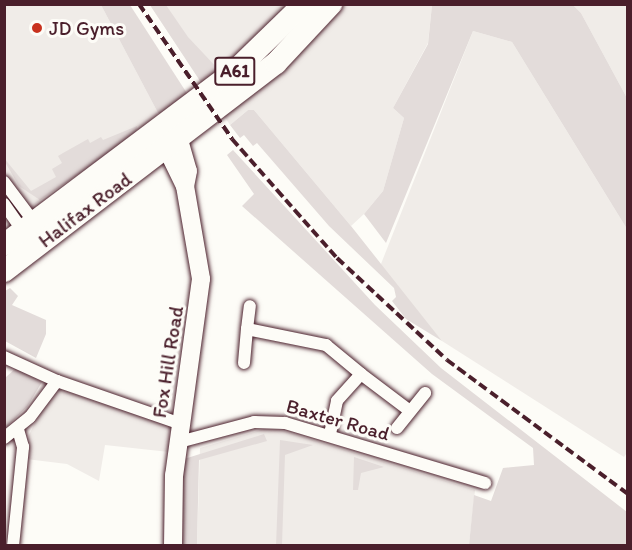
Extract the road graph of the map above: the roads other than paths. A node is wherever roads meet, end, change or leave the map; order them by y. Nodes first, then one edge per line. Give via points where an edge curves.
1 (305, 4) edge
2 (330, 6) edge
3 (168, 140) junction
4 (4, 182) edge
5 (4, 204) edge
6 (32, 232) junction
7 (4, 244) edge
8 (4, 271) edge
9 (250, 306) dead end
10 (247, 329) junction
11 (4, 357) edge
12 (244, 363) dead end
13 (361, 374) junction
14 (57, 381) junction
15 (424, 393) dead end
16 (410, 411) junction
17 (397, 428) dead end
18 (18, 429) junction
19 (180, 433) junction
20 (330, 435) junction
21 (4, 438) edge
22 (485, 483) dead end
23 (13, 546) edge
24 (173, 546) edge

1 - 2 highway via 313,9
1 - 3 highway, A61
2 - 3 highway, A61 via 276,63
3 - 6 highway, Halifax Road / A61
3 - 19 street, Fox Hill Road via 185,186 201,279
4 - 6 street
5 - 6 street
6 - 7 highway, Halifax Road / A61
6 - 8 highway, Halifax Road / A61
9 - 10 street
10 - 12 street
10 - 13 street via 318,340
11 - 14 street
13 - 16 street
13 - 20 street via 337,401
14 - 18 street
14 - 19 street
15 - 16 street
16 - 17 street
18 - 21 street
18 - 23 street via 23,447
19 - 20 street, Baxter Road via 271,421
19 - 24 street, Fox Hill Road
20 - 22 street, Baxter Road

